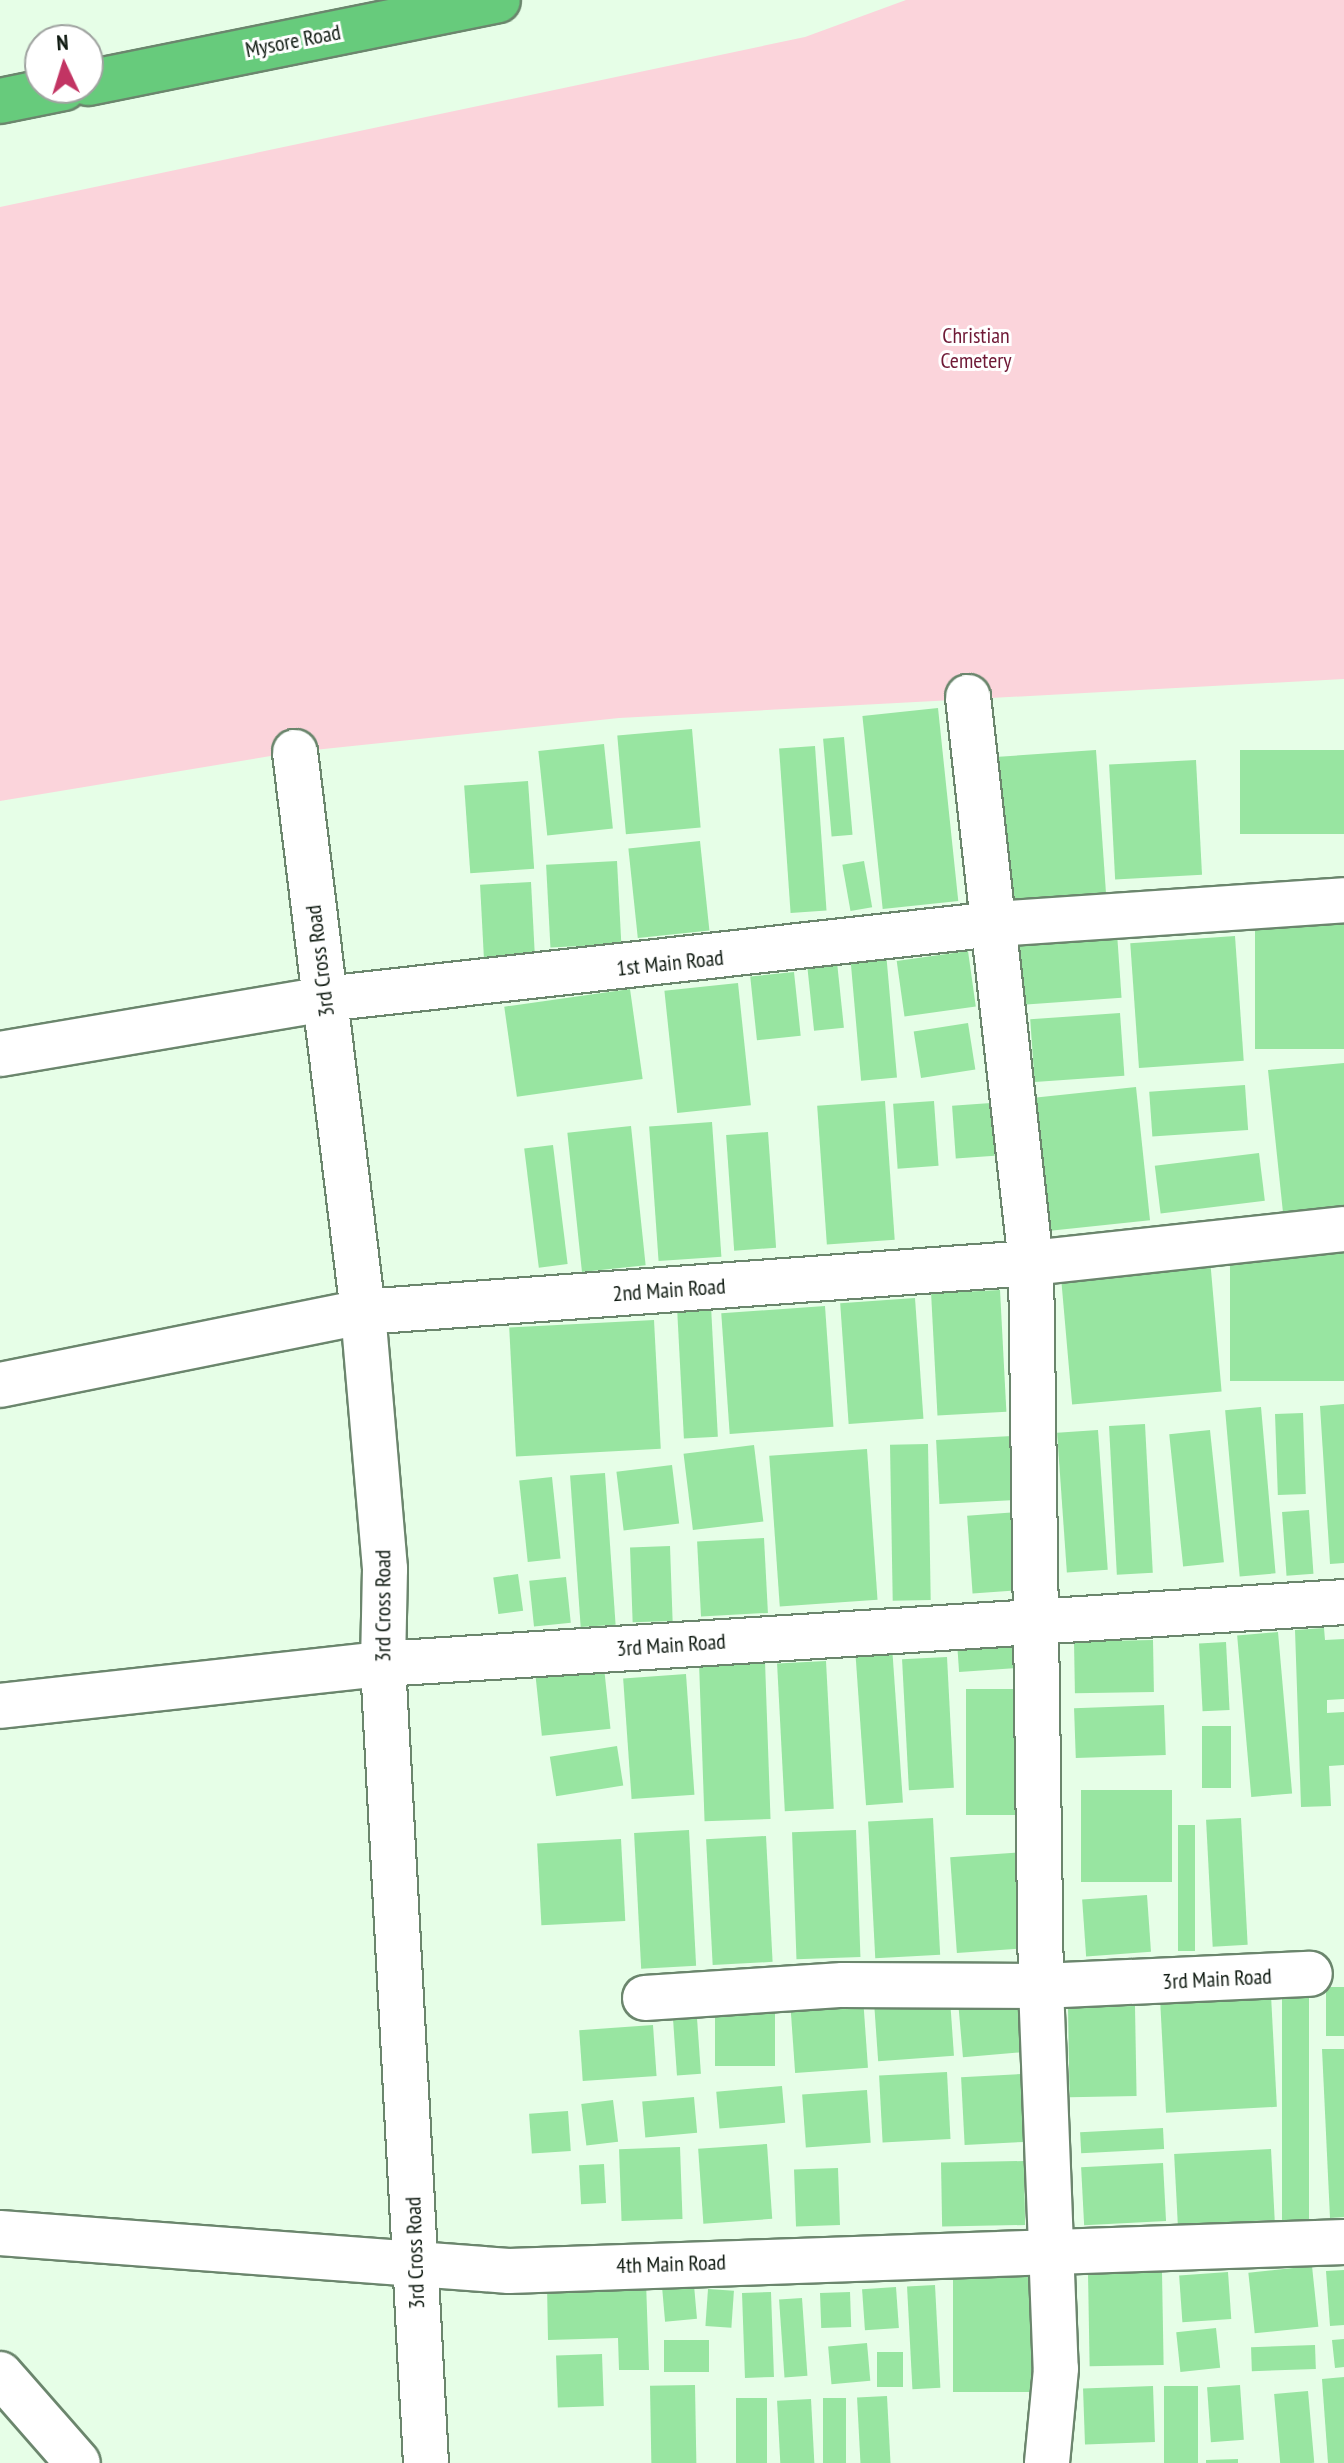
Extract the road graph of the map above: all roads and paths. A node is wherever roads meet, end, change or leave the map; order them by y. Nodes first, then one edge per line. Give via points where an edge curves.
1 (498, 0) edge
2 (104, 80) edge
3 (24, 96) edge
4 (0, 101) edge
5 (968, 697) dead end
6 (295, 752) dead end
7 (1344, 900) edge
8 (995, 924) junction
9 (325, 999) junction
10 (0, 1054) edge
11 (1344, 1229) edge
12 (1031, 1263) junction
13 (363, 1312) junction
14 (0, 1385) edge
15 (1344, 1602) edge
16 (1040, 1620) junction
17 (383, 1664) junction
18 (0, 1706) edge
19 (1310, 1974) dead end
20 (1041, 1986) junction
21 (645, 1998) dead end
22 (0, 2233) edge
23 (1344, 2242) edge
24 (1048, 2248) junction
25 (415, 2263) junction
26 (0, 2374) edge
27 (78, 2463) edge
28 (426, 2463) edge
29 (1047, 2463) edge

1 - 2 highway, Mysore Road
3 - 4 highway
5 - 8 street
6 - 9 street, 3rd Cross Road
7 - 8 street, 1st Main Road
8 - 9 street, 1st Main Road
8 - 12 street
9 - 10 street, 1st Main Road
9 - 13 street, 3rd Cross Road
11 - 12 street, 2nd Main Road
12 - 13 street, 2nd Main Road
12 - 16 street
13 - 14 street, 2nd Main Road
13 - 17 street, 3rd Cross Road via 385,1569
15 - 16 street, 3rd Main Road
16 - 17 street, 3rd Main Road
16 - 20 street
17 - 18 street, 3rd Main Road
17 - 25 street, 3rd Cross Road
19 - 20 street, 3rd Main Road
20 - 21 street, 3rd Main Road via 843,1985
20 - 24 street
22 - 25 street, 4th Main Road
23 - 24 street, 4th Main Road
24 - 25 street, 4th Main Road via 509,2271
24 - 29 street via 1056,2369
25 - 28 street, 3rd Cross Road
26 - 27 street

